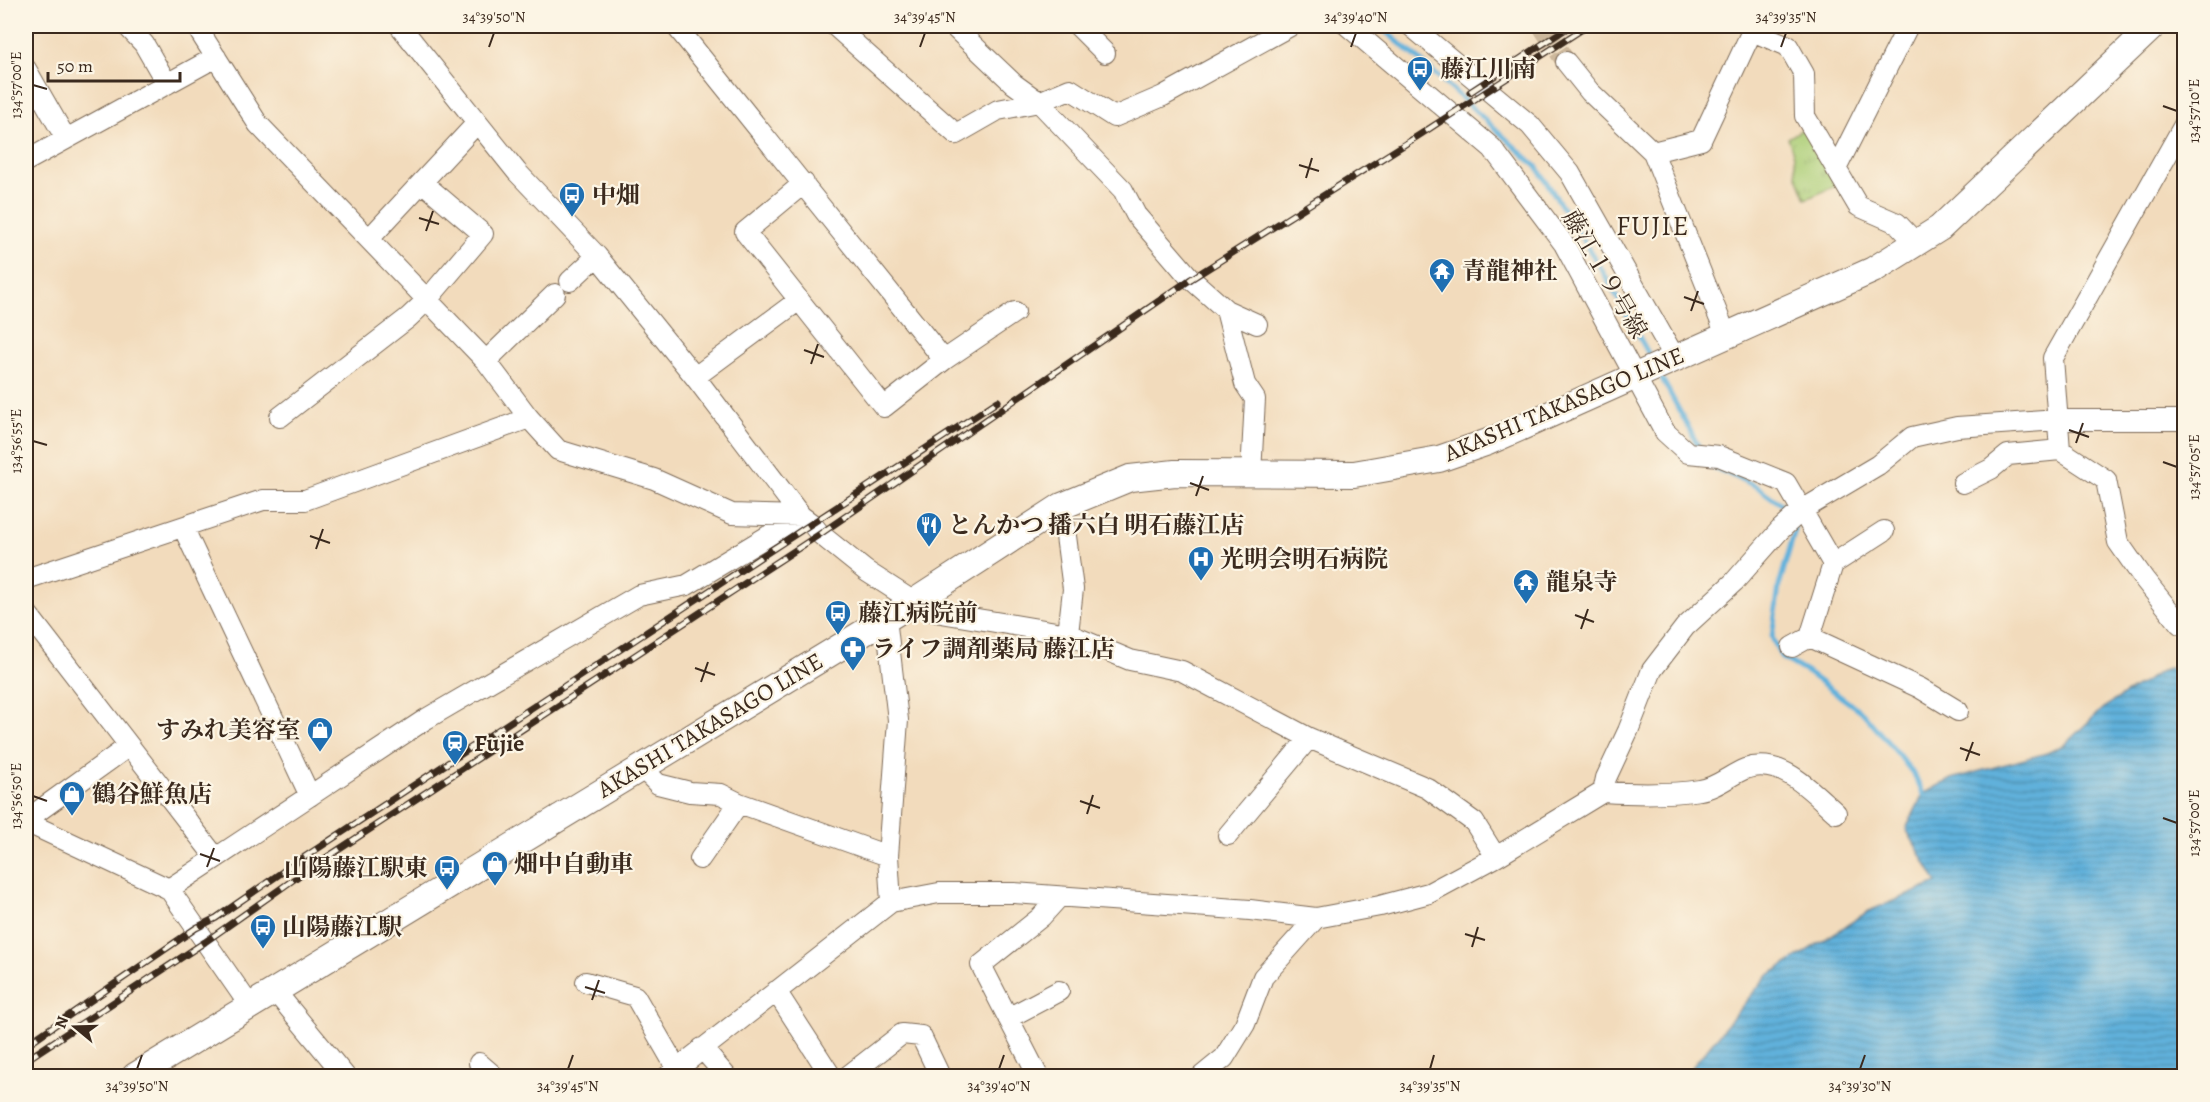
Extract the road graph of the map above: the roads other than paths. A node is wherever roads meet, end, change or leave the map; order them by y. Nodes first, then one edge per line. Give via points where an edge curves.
1 (127, 26) edge
2 (196, 26) edge
3 (400, 26) edge
4 (676, 26) edge
5 (835, 26) edge
6 (953, 26) edge
7 (1081, 26) edge
8 (1290, 26) edge
9 (1348, 26) edge
10 (1410, 26) edge
11 (1908, 26) edge
12 (2153, 26) edge
13 (1105, 53) dead end
14 (216, 57) junction
15 (1566, 62) tunnel mouth
16 (26, 69) edge
17 (167, 84) junction
18 (1039, 102) junction
19 (477, 123) junction
20 (2184, 125) edge
21 (66, 139) junction
22 (1653, 152) junction
23 (26, 161) edge
24 (1836, 170) junction
25 (422, 182) junction
26 (804, 183) junction
27 (369, 239) junction
28 (1916, 243) junction
29 (597, 256) junction
30 (570, 281) dead end
31 (555, 294) dead end
32 (427, 300) junction
33 (799, 300) junction
34 (1227, 310) junction
35 (1015, 312) dead end
36 (1257, 324) dead end
37 (1726, 334) junction
38 (944, 360) junction
39 (486, 362) junction
40 (1655, 367) junction
41 (695, 377) junction
42 (280, 417) dead end
43 (529, 418) junction
44 (2058, 420) junction
45 (2184, 420) edge
46 (2060, 450) junction
47 (1251, 474) junction
48 (1963, 483) dead end
49 (1062, 506) junction
50 (1802, 510) junction
51 (801, 516) junction
52 (183, 527) junction
53 (1884, 531) dead end
54 (1833, 564) junction
55 (26, 579) edge
56 (914, 602) junction
57 (26, 612) edge
58 (886, 618) junction
59 (2181, 624) dead end
60 (1068, 634) junction
61 (1810, 637) junction
62 (1792, 647) dead end
63 (1958, 711) dead end
64 (1309, 738) junction
65 (129, 746) junction
66 (640, 767) junction
67 (1603, 792) junction
68 (310, 796) junction
69 (739, 803) junction
70 (1836, 813) dead end
71 (26, 821) edge
72 (1228, 835) dead end
73 (888, 856) junction
74 (216, 858) junction
75 (1496, 858) junction
76 (700, 859) dead end
77 (169, 889) junction
78 (1059, 897) junction
79 (891, 902) junction
80 (1316, 918) junction
81 (586, 982) dead end
82 (275, 991) junction
83 (777, 991) junction
84 (1059, 991) dead end
85 (250, 1006) junction
86 (1008, 1018) junction
87 (702, 1048) junction
88 (479, 1063) dead end
89 (673, 1073) edge
90 (135, 1077) edge
91 (345, 1077) edge
92 (494, 1077) edge
93 (726, 1077) edge
94 (831, 1077) edge
95 (848, 1077) edge
96 (940, 1077) edge
97 (1038, 1077) edge
98 (1202, 1077) edge

1 - 17 street via 144,44
2 - 14 street
3 - 19 street
4 - 26 street
5 - 18 street via 957,134 998,110
6 - 18 street via 1014,84
7 - 13 street
8 - 18 street via 1164,96 1114,117 1070,89
9 - 40 street, 藤江１９号線 via 1492,148
10 - 40 street via 1530,125 1570,173
11 - 24 street
12 - 28 main road, AKASHI TAKASAGO LINE via 1940,228
14 - 17 street
14 - 27 street via 258,124
15 - 22 street via 1590,92
16 - 21 street
17 - 21 street
18 - 34 street via 1123,190 1136,215 1191,279
19 - 25 street
19 - 29 street via 517,172
20 - 44 street via 2053,358
21 - 23 street
22 - 24 street via 1701,140 1752,31 1788,46 1804,74 1805,116
22 - 37 street
24 - 28 street via 1858,206 1897,223
25 - 27 street
25 - 32 street via 483,234
26 - 33 street via 744,232
26 - 38 street
27 - 32 street
28 - 37 main road, AKASHI TAKASAGO LINE via 1873,270
29 - 30 street
29 - 41 street
31 - 39 street
32 - 39 street
32 - 42 street
33 - 38 street via 884,407
33 - 41 street
34 - 36 street
34 - 47 street via 1245,384 1255,399
35 - 38 street
37 - 40 main road, AKASHI TAKASAGO LINE
39 - 43 street
40 - 47 main road, AKASHI TAKASAGO LINE via 1488,442 1438,459 1354,474
40 - 50 street via 1665,432 1688,453 1719,456 1786,483
41 - 51 street
43 - 51 street via 558,450 654,479 732,514
43 - 52 street via 304,500 263,500
44 - 45 street
44 - 46 street
44 - 50 street via 1957,427 1912,437 1878,465
46 - 48 street via 2008,455 1991,470
46 - 59 street via 2106,480 2118,542
47 - 49 main road, AKASHI TAKASAGO LINE via 1175,473 1130,478
49 - 56 main road, AKASHI TAKASAGO LINE
49 - 60 street via 1073,589
50 - 54 street
50 - 67 street via 1685,627 1652,670
51 - 56 street via 866,571
51 - 68 street via 687,585 639,595 426,719
52 - 55 street
52 - 68 street
53 - 54 street
54 - 61 street
56 - 58 main road, AKASHI TAKASAGO LINE
56 - 60 street via 935,612
57 - 65 street
58 - 66 main road, AKASHI TAKASAGO LINE
58 - 73 street via 898,720
60 - 64 street via 1130,660 1182,671
61 - 62 street
61 - 63 street via 1920,688
64 - 72 street
64 - 75 street via 1430,790 1474,822
65 - 71 street
65 - 74 street
66 - 69 street via 658,784 721,794
66 - 82 main road, AKASHI TAKASAGO LINE
67 - 70 street via 1651,795 1702,790 1748,768 1772,768 1795,777
67 - 75 street
68 - 74 street
69 - 73 street
69 - 76 street
71 - 77 street
73 - 79 street
74 - 77 street
75 - 80 street via 1429,893
77 - 85 street
78 - 79 street via 939,893
78 - 80 street
78 - 86 street via 1041,917 981,965
79 - 83 street
80 - 98 street via 1263,977 1245,1024 1224,1058
81 - 89 street via 635,996
82 - 85 main road, AKASHI TAKASAGO LINE
82 - 91 street
83 - 87 street
83 - 94 street
84 - 86 street
85 - 90 main road, AKASHI TAKASAGO LINE
86 - 97 street
87 - 89 street
87 - 93 street
88 - 92 street
95 - 96 street via 902,1034 921,1036

